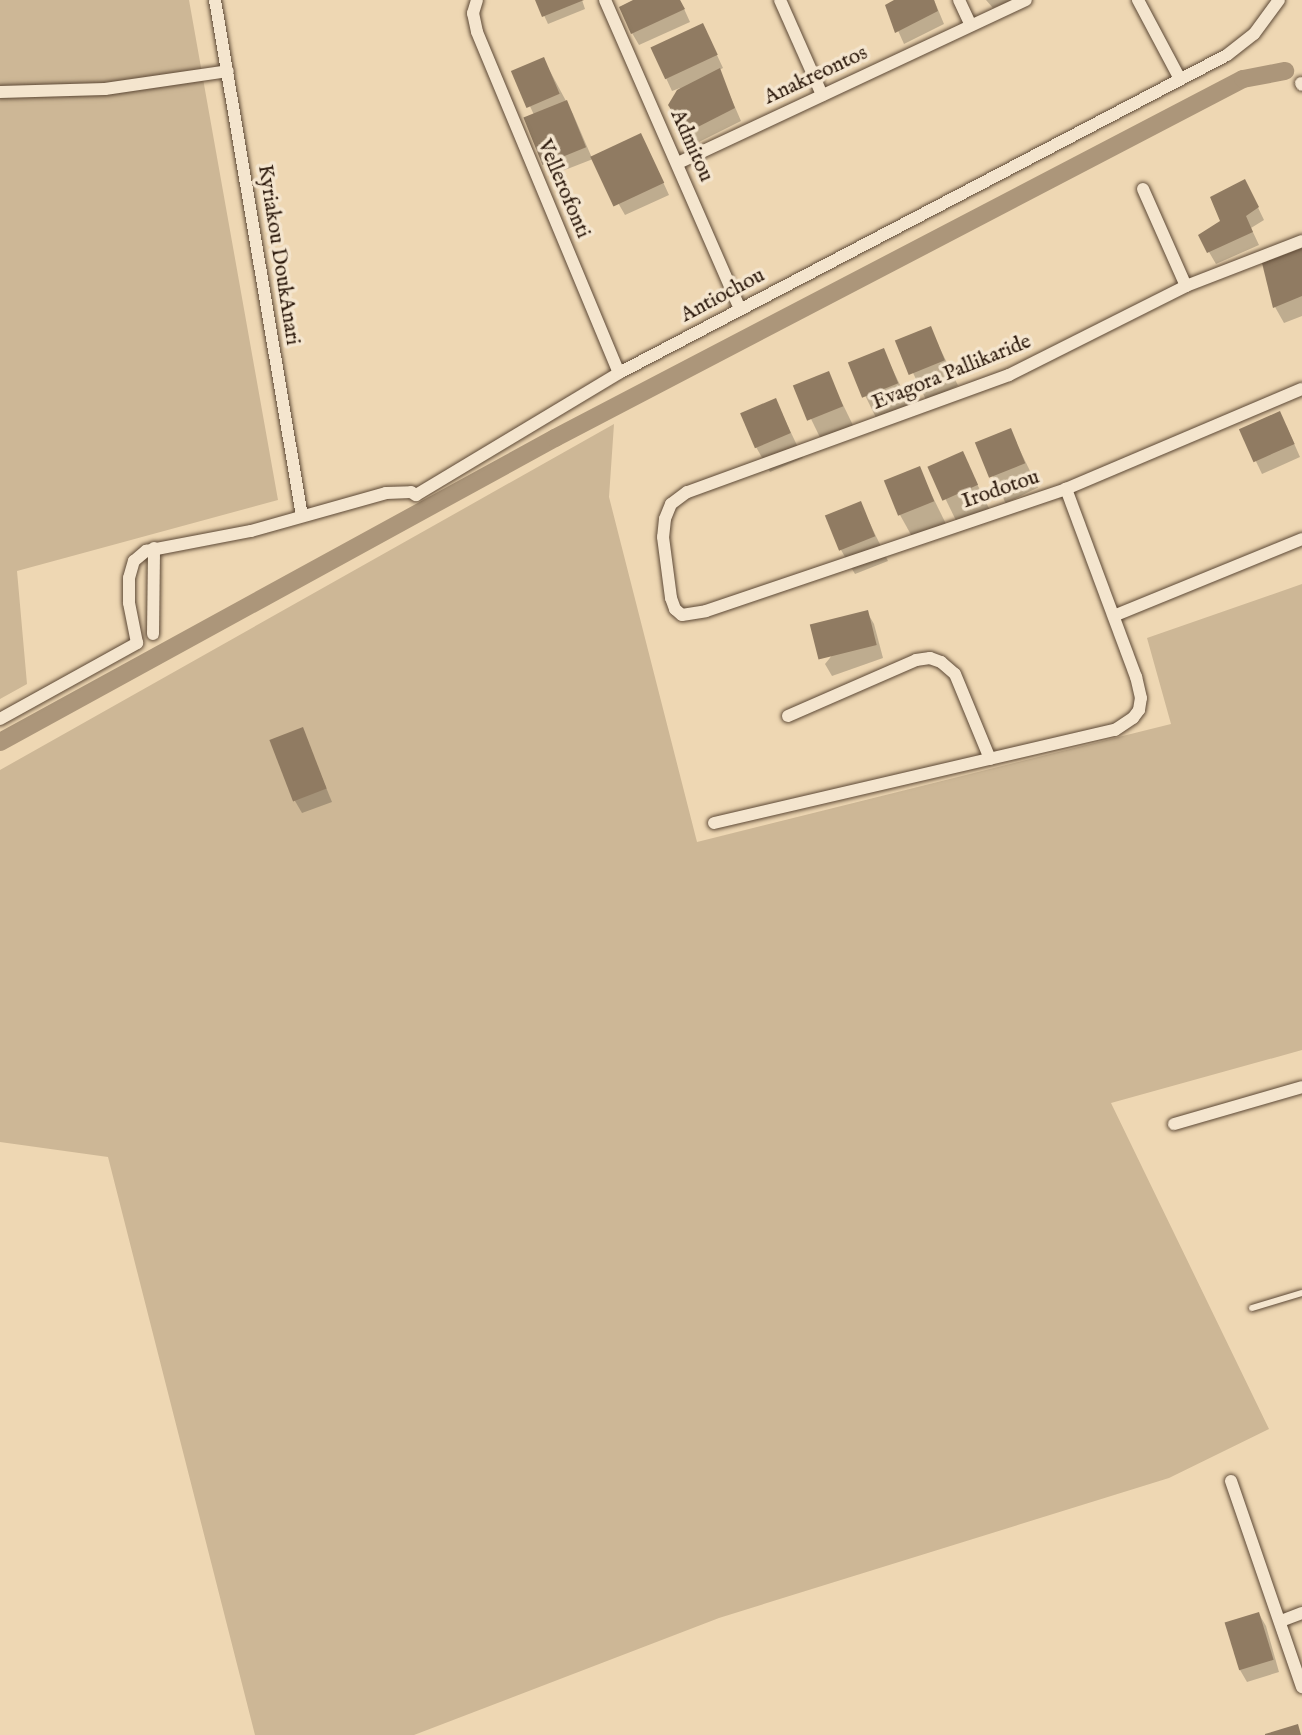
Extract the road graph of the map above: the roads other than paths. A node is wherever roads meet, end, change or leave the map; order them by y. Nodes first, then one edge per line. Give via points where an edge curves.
1 (215, 0) edge
2 (477, 0) edge
3 (605, 0) edge
4 (780, 0) edge
5 (959, 0) edge
6 (1026, 0) edge
7 (1138, 0) edge
8 (1279, 0) edge
9 (970, 24) junction
10 (228, 71) junction
11 (1180, 79) junction
12 (0, 92) edge
13 (822, 95) junction
14 (678, 163) junction
15 (1143, 188) dead end
16 (1302, 241) edge
17 (1186, 286) junction
18 (740, 309) junction
19 (619, 373) junction
20 (1302, 389) edge
21 (1066, 489) junction
22 (302, 516) junction
23 (1302, 539) edge
24 (154, 548) junction
25 (706, 611) joint
26 (1116, 615) junction
27 (153, 634) dead end
28 (788, 716) dead end
29 (0, 719) edge
30 (990, 759) junction
31 (713, 823) dead end
32 (1302, 1087) edge
33 (1174, 1124) dead end
34 (1302, 1293) edge
35 (1251, 1308) dead end
36 (1231, 1481) dead end
37 (1302, 1613) edge
38 (1281, 1621) junction
39 (1302, 1687) edge

1 - 10 street, Kyriakou DoukAnari
2 - 19 street, Vellerofonti via 474,20
3 - 14 street, Admitou
4 - 13 street
5 - 9 street
6 - 9 street, Anakreontos
7 - 11 street
8 - 11 street, Antiochou via 1240,46
9 - 13 street, Anakreontos
10 - 12 street via 105,89
10 - 22 street, Kyriakou DoukAnari
11 - 18 street, Antiochou
13 - 14 street, Anakreontos
14 - 18 street, Admitou
15 - 17 street
16 - 17 street, Evagora Pallikaride
17 - 25 street, Evagora Pallikaride via 1009,375 687,492 671,504 665,519 670,598 682,615
18 - 19 street, Antiochou
19 - 22 street, Antiochou via 416,495 386,493
20 - 21 street, Irodotou
21 - 25 street, Irodotou
21 - 26 street
22 - 24 street, Antiochou via 251,531
23 - 26 street
24 - 27 street
24 - 29 street via 134,561 129,578 137,643
26 - 30 street via 1141,698 1133,718 1115,730
28 - 30 street via 930,658 955,674
30 - 31 street
32 - 33 street
34 - 35 lane
36 - 38 street
37 - 38 street
38 - 39 street

